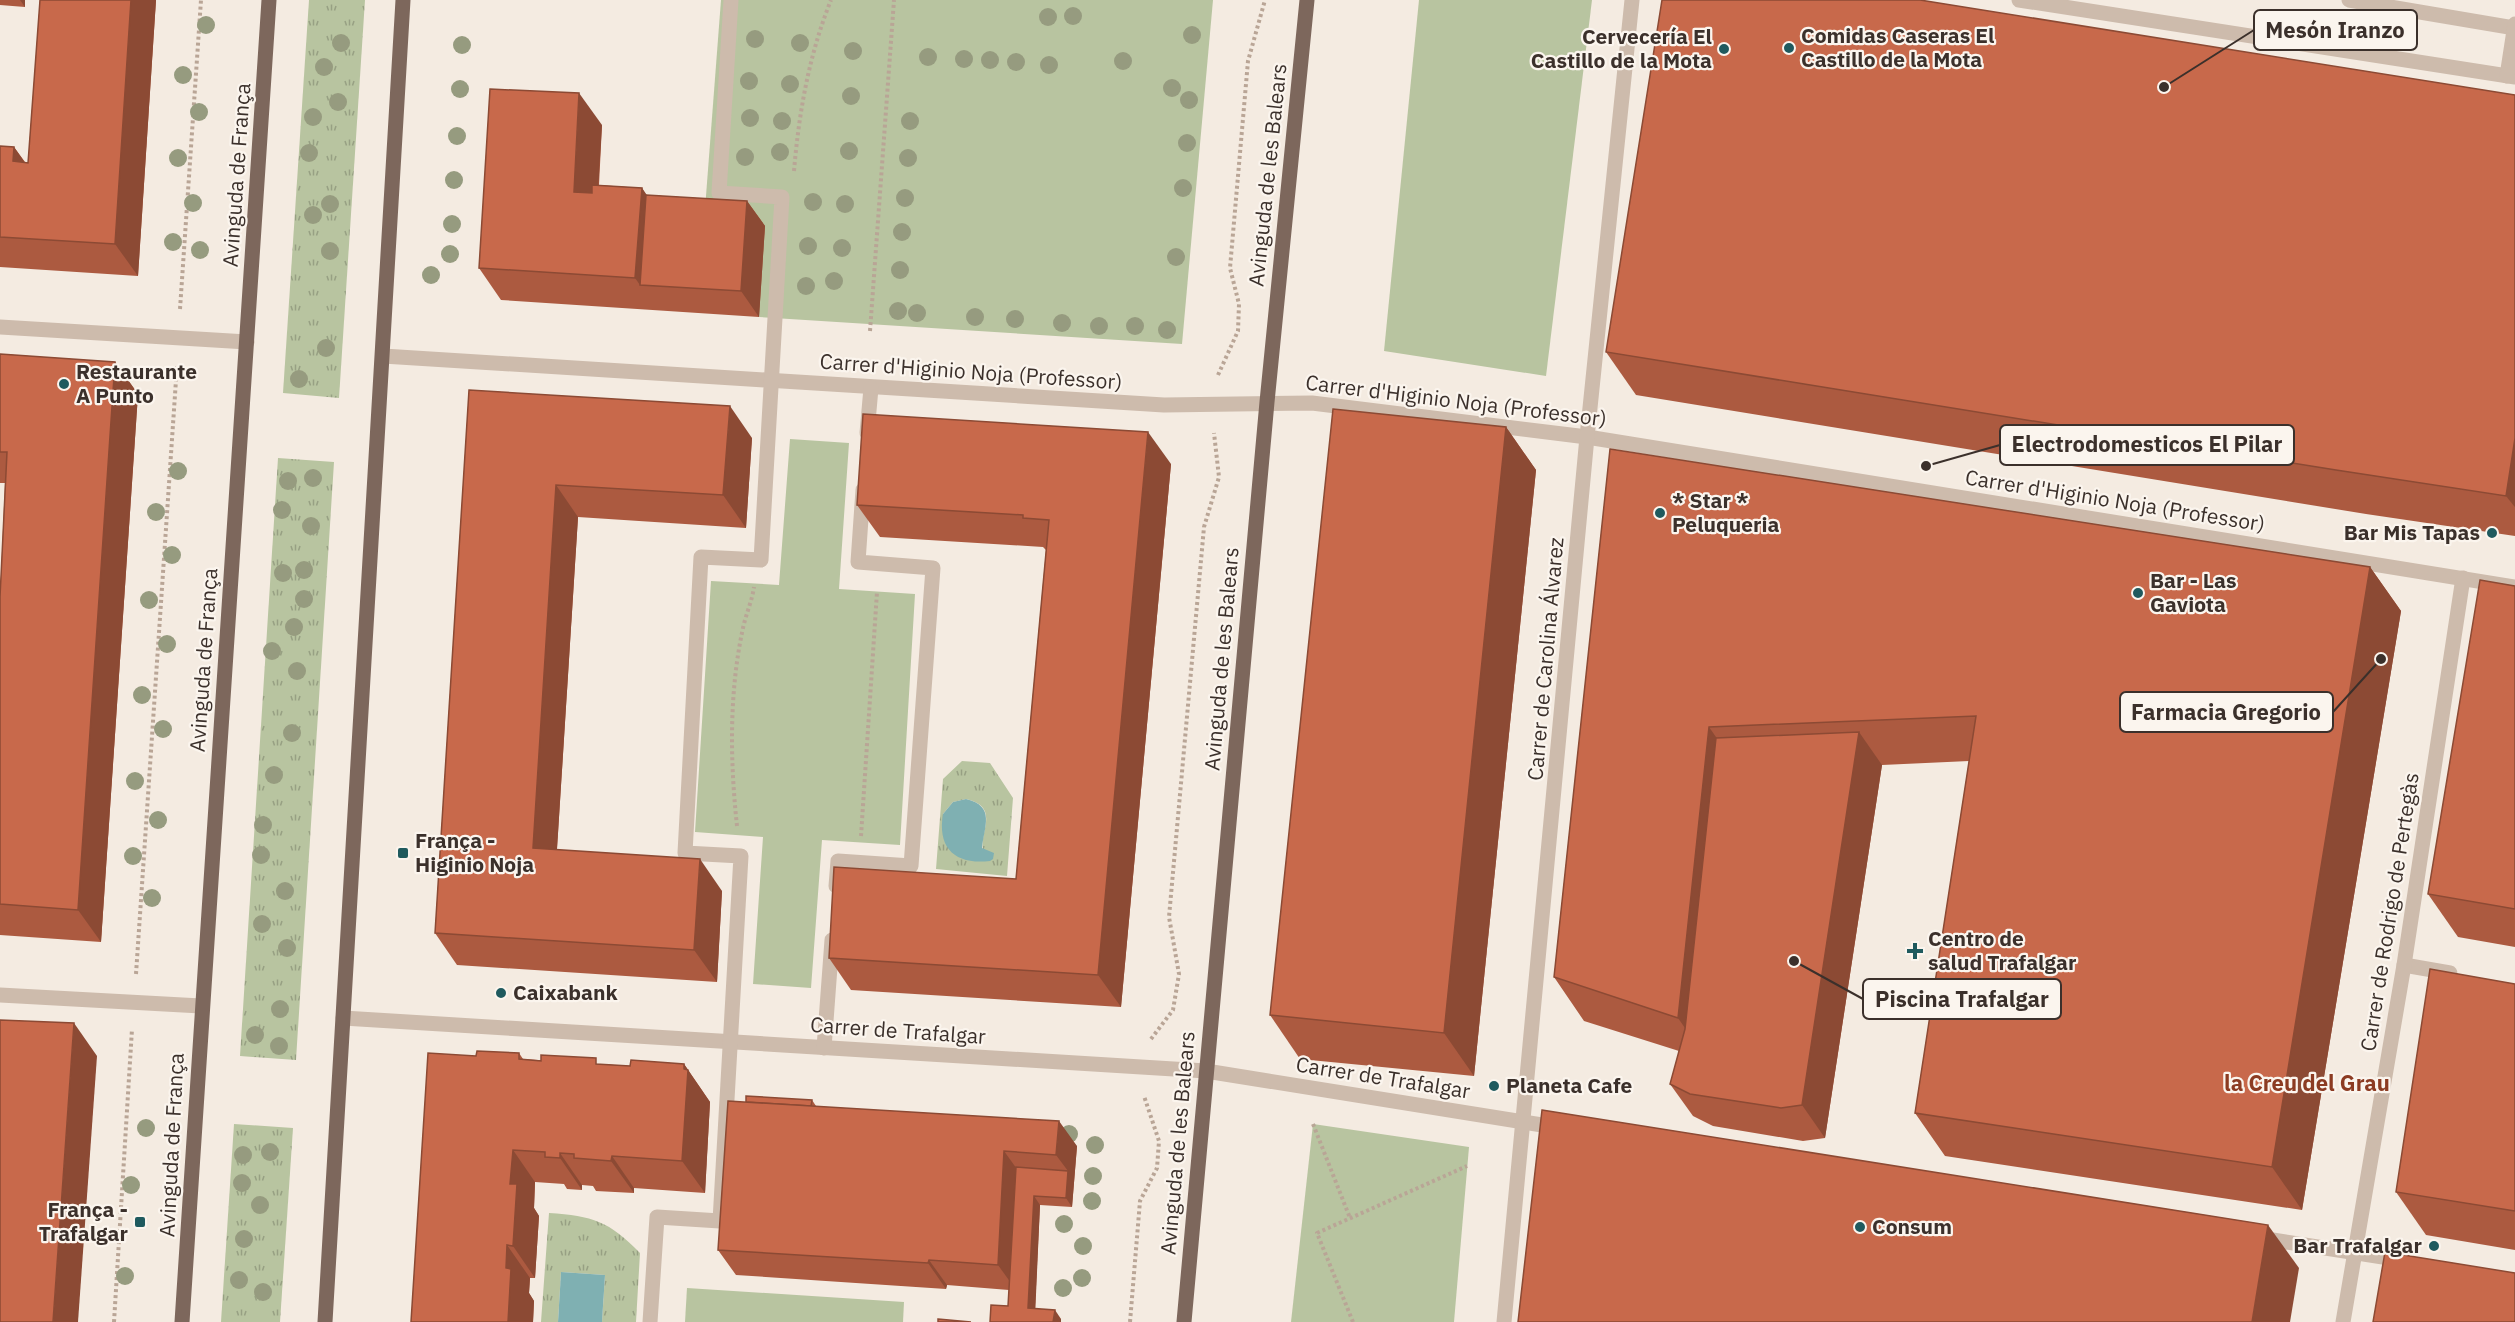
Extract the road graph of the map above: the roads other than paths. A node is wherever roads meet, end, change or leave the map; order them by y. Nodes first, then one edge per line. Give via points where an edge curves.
1 (269, 0) edge
2 (403, 0) edge
3 (731, 0) edge
4 (1307, 0) edge
5 (1632, 0) edge
6 (2019, 0) edge
7 (2349, 0) edge
8 (2515, 26) edge
9 (2511, 76) edge
10 (0, 327) edge
11 (247, 342) junction
12 (383, 356) junction
13 (771, 381) junction
14 (871, 388) junction
15 (1267, 402) junction
16 (1587, 437) junction
17 (866, 452) edge
18 (864, 474) edge
19 (2463, 578) junction
20 (2515, 587) edge
21 (835, 906) edge
22 (833, 929) edge
23 (2404, 964) junction
24 (2470, 976) edge
25 (0, 995) edge
26 (201, 1006) junction
27 (343, 1018) junction
28 (731, 1042) junction
29 (824, 1048) junction
30 (1206, 1071) junction
31 (1524, 1122) junction
32 (1571, 1130) edge
33 (2249, 1236) edge
34 (2355, 1253) junction
35 (2412, 1262) edge
36 (182, 1322) edge
37 (325, 1322) edge
38 (650, 1322) edge
39 (1184, 1322) edge
40 (1504, 1322) edge
41 (2343, 1322) edge

1 - 11 main road, Avinguda de França
2 - 12 main road
3 - 13 street via 719,193 782,197
4 - 15 main road, Avinguda de les Balears
5 - 16 street, Carrer de Carolina Álvarez
6 - 9 street
7 - 8 street
8 - 9 street
10 - 11 street
11 - 26 main road, Avinguda de França
12 - 13 street, Carrer d'Higinio Noja (Professor)
12 - 27 main road
13 - 14 street, Carrer d'Higinio Noja (Professor)
13 - 28 street via 761,561 701,557 685,853 741,856
14 - 15 street, Carrer d'Higinio Noja (Professor) via 1164,405
14 - 17 street
15 - 16 street, Carrer d'Higinio Noja (Professor) via 1312,403
15 - 30 main road, Avinguda de les Balears
16 - 19 street, Carrer d'Higinio Noja (Professor)
16 - 31 street, Carrer de Carolina Álvarez
18 - 21 street via 858,562 933,568 911,866 838,861
19 - 20 street, Carrer d'Higinio Noja (Professor)
19 - 23 street, Carrer de Rodrigo de Pertegàs
22 - 29 street
23 - 24 street
23 - 34 street, Carrer de Rodrigo de Pertegàs
25 - 26 street
26 - 36 main road, Avinguda de França
27 - 28 street, Carrer de Trafalgar
27 - 37 main road
28 - 29 street, Carrer de Trafalgar
28 - 38 street via 720,1221 657,1217
29 - 30 street, Carrer de Trafalgar
30 - 31 street, Carrer de Trafalgar
30 - 39 main road, Avinguda de les Balears
31 - 32 street, Carrer de Trafalgar
31 - 40 street, Carrer de Carolina Álvarez
33 - 34 street
34 - 35 street
34 - 41 street, Carrer de Rodrigo de Pertegàs

